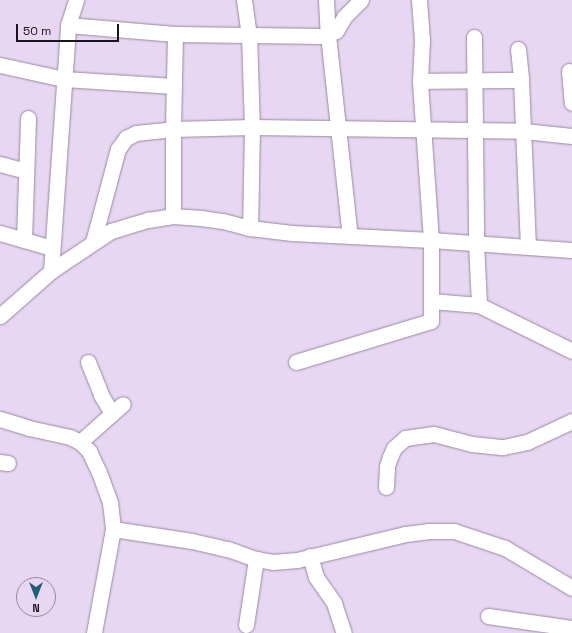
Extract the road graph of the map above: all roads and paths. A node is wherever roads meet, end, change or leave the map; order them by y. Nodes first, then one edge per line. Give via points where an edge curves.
1 (76, 0) edge
2 (244, 0) edge
3 (326, 0) edge
4 (361, 0) edge
5 (419, 0) edge
6 (68, 25) junction
7 (175, 34) junction
8 (249, 34) junction
9 (328, 35) junction
10 (474, 37) dead end
11 (518, 49) dead end
12 (0, 65) edge
13 (569, 71) dead end
14 (64, 79) junction
15 (474, 80) junction
16 (521, 80) junction
17 (420, 81) junction
18 (174, 86) junction
19 (572, 103) edge
20 (28, 118) dead end
21 (252, 127) junction
22 (173, 129) junction
23 (339, 129) junction
24 (475, 130) junction
25 (423, 131) junction
26 (524, 131) junction
27 (572, 136) edge
28 (0, 164) edge
29 (26, 172) junction
30 (174, 216) junction
31 (250, 228) junction
32 (0, 233) edge
33 (350, 236) junction
34 (24, 240) junction
35 (431, 240) junction
36 (93, 242) junction
37 (476, 243) junction
38 (528, 246) junction
39 (52, 248) junction
40 (572, 250) edge
41 (51, 271) junction
42 (431, 300) junction
43 (479, 305) junction
44 (0, 316) edge
45 (572, 351) edge
46 (88, 362) dead end
47 (296, 362) dead end
48 (0, 419) edge
49 (572, 421) edge
50 (80, 442) junction
51 (386, 487) dead end
52 (113, 529) junction
53 (310, 556) junction
54 (256, 559) junction
55 (572, 588) edge
56 (488, 616) dead end
57 (246, 625) dead end
58 (571, 628) edge
59 (94, 633) edge
60 (344, 633) edge

1 - 6 street
2 - 8 street
3 - 9 street
4 - 9 street via 344,17 336,31
5 - 17 street via 422,40
6 - 7 street
6 - 14 street
7 - 8 street
7 - 18 street
8 - 9 street
8 - 21 street
9 - 23 street
10 - 15 street
11 - 16 street
12 - 14 street
13 - 19 street
14 - 18 street
14 - 39 street
15 - 16 street
15 - 17 street
15 - 24 street
16 - 26 street
17 - 25 street
18 - 22 street
20 - 29 street
21 - 22 street
21 - 23 street
21 - 31 street
22 - 30 street
22 - 36 street via 136,133 123,141 118,149
23 - 25 street
23 - 33 street
24 - 25 street
24 - 26 street
24 - 37 street
25 - 35 street
26 - 27 street
26 - 38 street
28 - 29 street
29 - 34 street
30 - 31 street via 223,221
30 - 36 street via 125,226
31 - 33 street
32 - 34 street
33 - 35 street
34 - 39 street
35 - 37 street
35 - 42 street
36 - 41 street
37 - 38 street
37 - 43 street
38 - 40 street
39 - 41 street
41 - 44 street
42 - 43 street
42 - 47 street via 431,321
43 - 45 street
46 - 50 street via 101,395 117,408
48 - 50 street via 70,437
49 - 51 street via 527,442 502,447 472,444 434,434 405,438 394,448 390,457
50 - 52 street via 89,450 105,487
52 - 54 street via 228,549
52 - 59 street
53 - 54 street via 285,562
53 - 55 street via 405,534 434,530 454,531 506,548
53 - 60 street via 316,577 334,603
54 - 57 street
56 - 58 street

